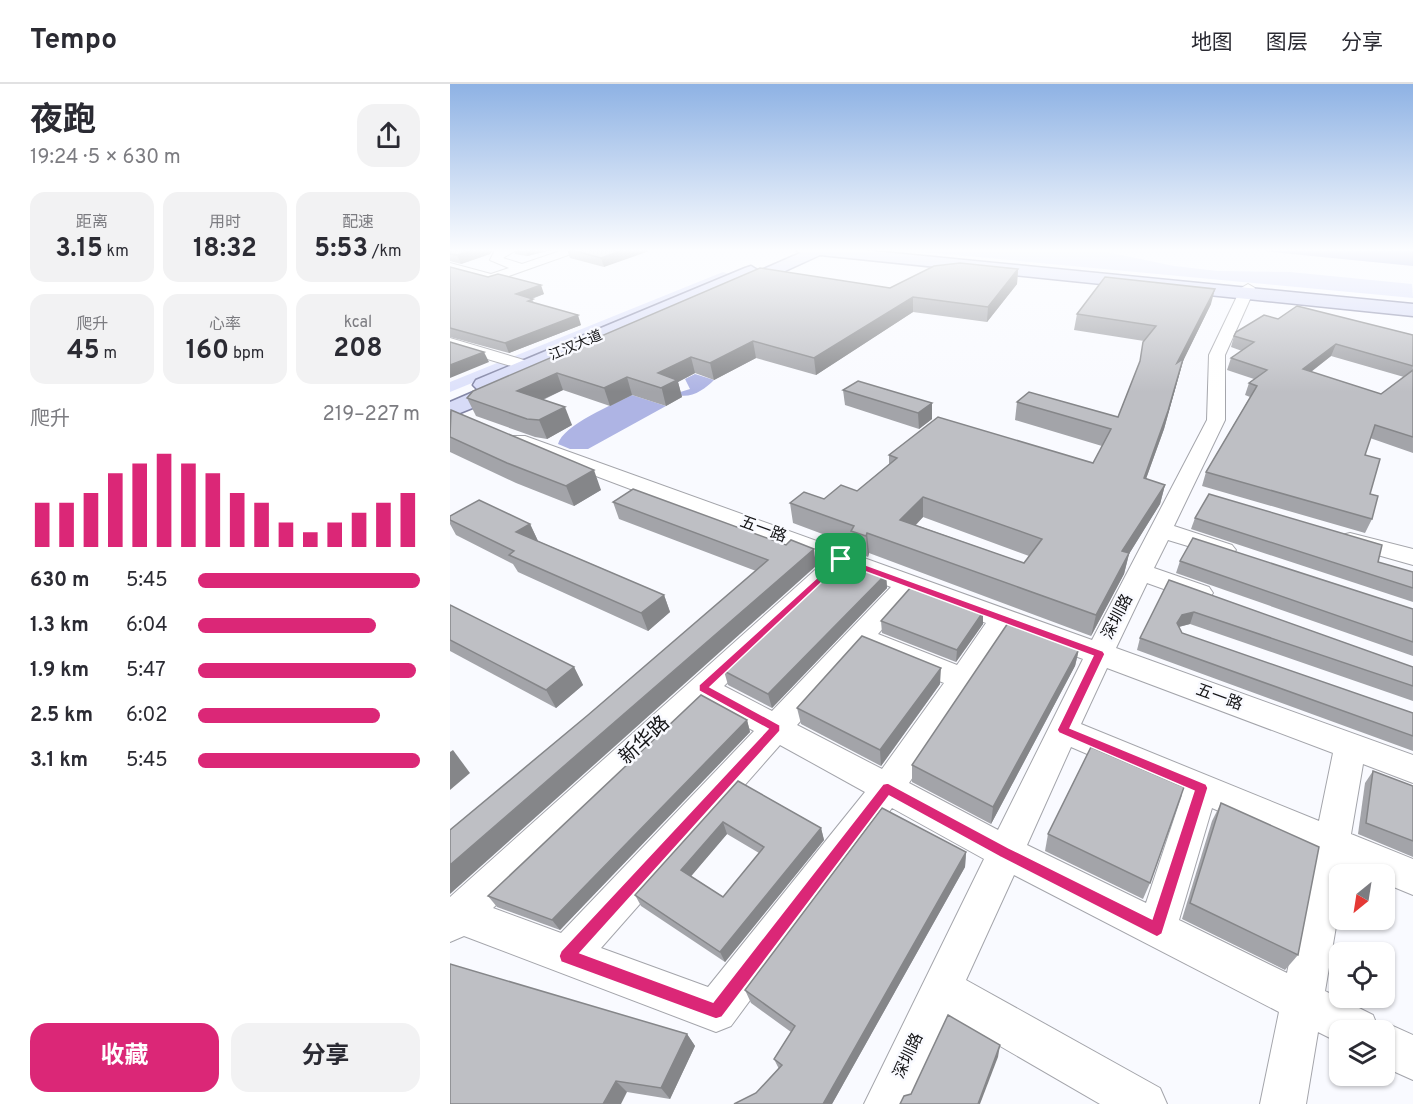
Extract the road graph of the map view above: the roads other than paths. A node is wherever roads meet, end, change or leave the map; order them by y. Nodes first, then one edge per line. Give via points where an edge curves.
1 (697, 297) edge
2 (706, 297) edge
3 (1243, 297) edge
4 (1295, 297) edge
5 (1318, 297) edge
6 (1413, 304) edge
7 (1413, 310) edge
8 (450, 343) edge
9 (528, 366) junction
10 (450, 400) edge
11 (450, 410) edge
12 (472, 423) edge
13 (1162, 530) junction
14 (1326, 533) edge
15 (1242, 556) edge
16 (1413, 557) edge
17 (841, 559) junction
18 (1141, 572) junction
19 (908, 584) junction
20 (1228, 603) edge
21 (1004, 619) junction
22 (859, 637) junction
23 (1099, 654) junction
24 (963, 679) junction
25 (702, 688) junction
26 (776, 728) junction
27 (1063, 730) junction
28 (1350, 746) junction
29 (1413, 769) edge
30 (888, 788) junction
31 (1202, 788) junction
32 (1333, 843) junction
33 (1005, 852) junction
34 (1413, 877) edge
35 (454, 919) edge
36 (1157, 929) junction
37 (567, 956) junction
38 (941, 989) junction
39 (1301, 1002) junction
40 (1338, 1020) edge
41 (1395, 1049) edge
42 (1413, 1058) edge
43 (887, 1104) edge
44 (1144, 1104) edge
45 (1282, 1104) edge

1 - 9 main road, 江汉大道
2 - 11 main road, 江汉大道
3 - 13 street, 深圳路 via 1217,355 1216,420 1194,493
4 - 7 main road
5 - 6 main road
8 - 9 street
9 - 10 main road, 江汉大道
12 - 17 street, 五一路
13 - 15 street
13 - 18 street, 深圳路
14 - 16 street
17 - 19 street, 五一路
17 - 25 street, 新华路
18 - 20 street
18 - 23 street, 深圳路
19 - 21 street, 五一路
19 - 22 street
21 - 23 street, 五一路
21 - 24 street
22 - 24 street
22 - 26 street
23 - 27 street, 深圳路
23 - 28 street, 五一路
24 - 30 street
25 - 26 street
25 - 35 street, 新华路
26 - 30 street
26 - 37 street
27 - 31 street
27 - 33 street, 深圳路
28 - 29 street, 五一路
28 - 32 street
30 - 33 street
30 - 37 street via 716,1011
31 - 32 street
31 - 36 street
32 - 34 street
32 - 39 street
33 - 36 street
33 - 38 street, 深圳路
35 - 37 street
36 - 39 street
38 - 43 street, 深圳路
38 - 44 street
39 - 40 street
39 - 45 street
41 - 42 street

